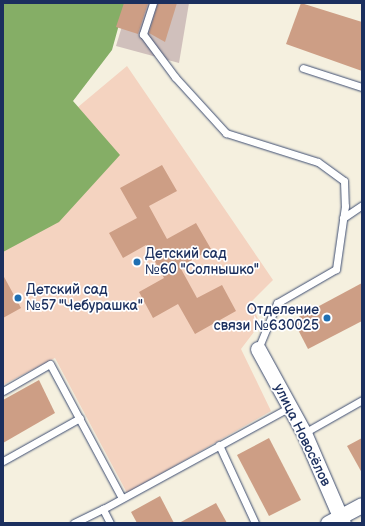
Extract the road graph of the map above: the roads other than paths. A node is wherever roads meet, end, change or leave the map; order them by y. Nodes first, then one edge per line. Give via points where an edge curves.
1 (153, 3) edge
2 (303, 68) dead end
3 (362, 88) edge
4 (362, 205) edge
5 (343, 218) junction
6 (258, 349) joint
7 (3, 391) edge
8 (362, 400) edge
9 (290, 407) junction
10 (80, 418) junction
11 (304, 433) junction
12 (219, 445) junction
13 (3, 461) edge
14 (122, 498) junction
15 (362, 505) edge
16 (103, 509) junction
17 (337, 521) edge
18 (74, 523) edge
19 (110, 523) edge
20 (255, 523) edge

1 - 5 lane via 143,34 175,77 226,133 318,162 344,181
2 - 3 lane
4 - 5 lane
5 - 6 lane via 336,269 277,303
6 - 9 street, улица Новосёлов
7 - 10 lane via 50,364
8 - 11 lane
9 - 11 street, улица Новосёлов
9 - 12 lane
10 - 13 lane
10 - 14 lane
11 - 17 street, улица Новосёлов
12 - 14 lane
12 - 20 lane
14 - 16 lane
15 - 17 street
16 - 18 lane
16 - 19 lane

